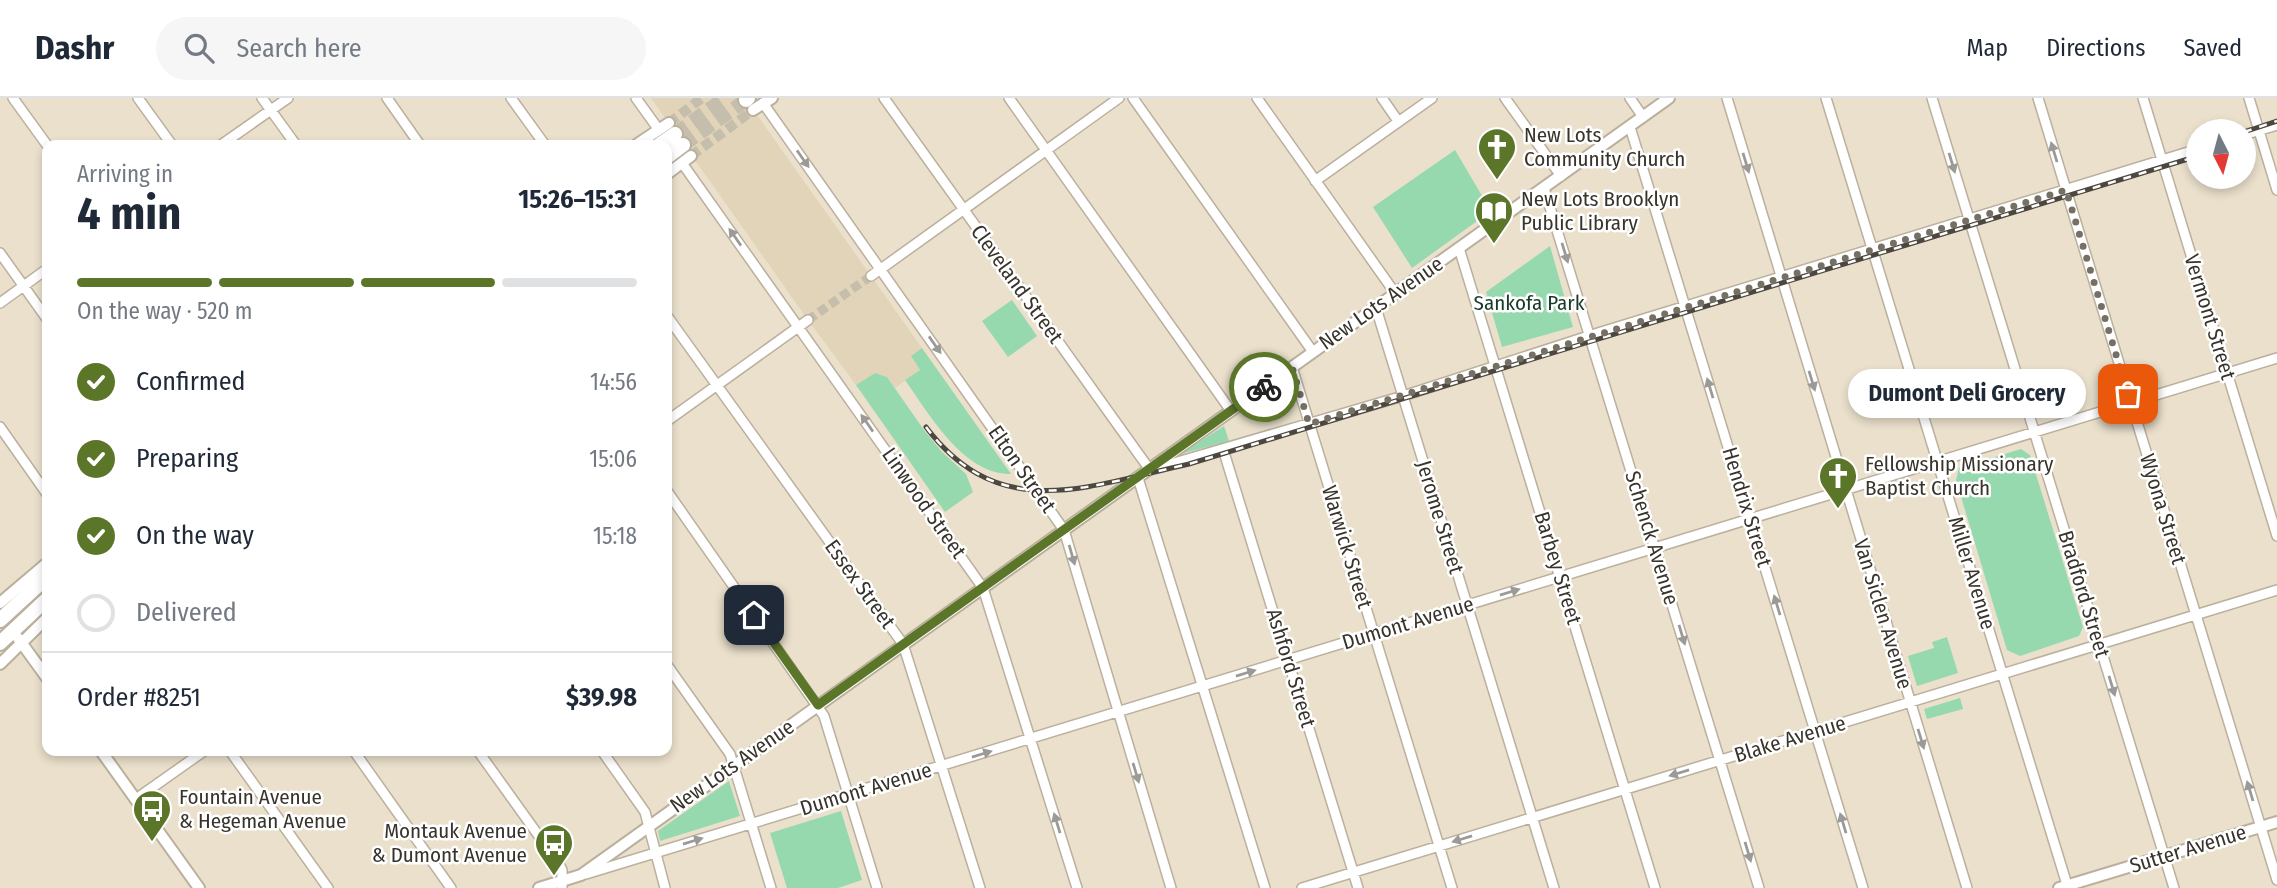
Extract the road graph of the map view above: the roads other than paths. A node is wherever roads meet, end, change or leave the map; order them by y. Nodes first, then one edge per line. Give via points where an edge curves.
1 (13, 98) edge
2 (138, 98) edge
3 (262, 98) edge
4 (288, 98) edge
5 (387, 98) edge
6 (511, 98) edge
7 (636, 98) edge
8 (884, 98) edge
9 (1009, 98) edge
10 (1119, 98) edge
11 (1133, 98) edge
12 (1257, 98) edge
13 (1382, 98) edge
14 (1432, 98) edge
15 (1505, 98) edge
16 (1630, 98) edge
17 (1669, 98) edge
18 (1727, 98) edge
19 (1826, 98) edge
20 (1932, 98) edge
21 (2038, 98) edge
22 (2143, 98) edge
23 (2249, 98) edge
24 (768, 101) edge
25 (749, 103) tunnel mouth
26 (271, 110) junction
27 (1643, 117) junction
28 (1398, 121) junction
29 (2277, 125) edge
30 (1630, 127) junction
31 (2259, 130) junction
32 (2256, 131) edge
33 (43, 140) edge
34 (168, 140) edge
35 (228, 140) edge
36 (292, 140) edge
37 (416, 140) edge
38 (541, 140) edge
39 (674, 142) edge
40 (1046, 150) junction
41 (2186, 152) edge
42 (2162, 159) junction
43 (1561, 176) junction
44 (1315, 181) junction
45 (1545, 188) junction
46 (2066, 190) junction
47 (2277, 190) edge
48 (963, 210) junction
49 (1969, 219) junction
50 (1459, 248) junction
51 (1873, 249) junction
52 (0, 253) edge
53 (881, 269) junction
54 (42, 273) edge
55 (871, 276) tunnel mouth
56 (1780, 279) junction
57 (24, 286) junction
58 (1395, 293) junction
59 (0, 303) edge
60 (1376, 307) junction
61 (1685, 307) junction
62 (42, 312) edge
63 (808, 320) tunnel mouth
64 (672, 323) edge
65 (799, 326) junction
66 (1590, 336) junction
67 (1313, 352) junction
68 (2277, 358) edge
69 (1496, 366) junction
70 (1292, 367) junction
71 (2227, 373) junction
72 (716, 385) junction
73 (1403, 396) junction
74 (2131, 402) junction
75 (1231, 411) junction
76 (672, 417) edge
77 (1309, 424) junction
78 (0, 427) edge
79 (2035, 432) junction
80 (1223, 449) junction
81 (1938, 462) junction
82 (1150, 470) junction
83 (1138, 478) junction
84 (42, 487) edge
85 (1845, 490) junction
86 (672, 498) edge
87 (1750, 519) junction
88 (1064, 530) junction
89 (2277, 536) edge
90 (1655, 548) junction
91 (42, 567) edge
92 (1560, 577) junction
93 (42, 582) edge
94 (983, 588) junction
95 (2277, 590) edge
96 (3, 599) edge
97 (42, 605) edge
98 (1467, 606) junction
99 (2196, 615) junction
100 (0, 620) edge
101 (42, 621) edge
102 (1374, 634) junction
103 (17, 636) junction
104 (0, 643) edge
105 (904, 644) junction
106 (2099, 645) junction
107 (1289, 660) junction
108 (0, 664) edge
109 (42, 671) edge
110 (672, 673) edge
111 (2002, 674) junction
112 (1203, 686) junction
113 (1910, 702) junction
114 (818, 705) junction
115 (1117, 713) junction
116 (1815, 731) junction
117 (1032, 739) junction
118 (105, 756) edge
119 (197, 756) edge
120 (234, 756) edge
121 (358, 756) edge
122 (482, 756) edge
123 (606, 756) edge
124 (1720, 760) junction
125 (733, 765) junction
126 (943, 766) junction
127 (1625, 789) junction
128 (848, 794) junction
129 (136, 799) junction
130 (1532, 818) junction
131 (2277, 822) edge
132 (751, 824) junction
133 (650, 825) junction
134 (2261, 827) junction
135 (1439, 846) junction
136 (654, 852) junction
137 (2165, 856) junction
138 (1353, 872) junction
139 (581, 875) junction
140 (2277, 880) edge
141 (561, 885) edge
142 (2065, 887) edge
143 (199, 888) edge
144 (327, 888) edge
145 (451, 888) edge
146 (540, 888) edge
147 (665, 888) edge
148 (771, 888) edge
149 (877, 888) edge
150 (980, 888) edge
151 (1077, 888) edge
152 (1171, 888) edge
153 (1265, 888) edge
154 (1302, 888) edge
155 (1358, 888) edge
156 (1451, 888) edge
157 (1554, 888) edge
158 (1656, 888) edge
159 (1759, 888) edge
160 (1863, 888) edge
161 (1967, 888) edge
162 (2174, 888) edge

1 - 33 street
2 - 34 street
3 - 26 street
4 - 26 street
5 - 37 street
6 - 38 street
7 - 39 street, Linwood Street
8 - 48 street, Cleveland Street
9 - 40 street
10 - 40 street
11 - 67 street
12 - 44 street
13 - 28 street
14 - 28 street
15 - 43 street
16 - 27 street
17 - 27 street, New Lots Avenue
18 -> 56 street, Van Siclen Avenue
19 - 51 street, Miller Avenue
20 -> 49 street, Bradford Street
46 -> 21 street, Wyona Street
22 - 42 street, Vermont Street
23 - 31 street
24 - 25 street
24 -> 53 street, Elton Street
26 - 35 street
26 - 36 street
27 - 30 street, New Lots Avenue
28 - 44 street
29 - 31 street
30 - 43 street, New Lots Avenue
30 - 61 street, Hendrix Street
31 - 32 street
31 - 47 street
65 -> 39 street, Linwood Street
40 - 48 street
40 - 75 street
41 - 42 street
42 - 46 street
42 - 71 street, Vermont Street
43 - 45 street, New Lots Avenue
44 - 58 street
45 - 50 street, New Lots Avenue
45 -> 66 street, Schenck Avenue
46 - 49 street
46 - 74 street, Wyona Street
48 - 53 street
48 - 82 street, Cleveland Street
49 - 51 street
49 - 79 street, Bradford Street
50 - 58 street, New Lots Avenue
50 - 69 street, Barbey Street
51 - 56 street
51 - 81 street, Miller Avenue
52 - 57 street
53 - 55 street
53 -> 88 street, Elton Street
54 - 57 street
56 - 61 street
56 -> 85 street, Van Siclen Avenue
57 - 59 street
57 - 62 street
58 - 60 street, New Lots Avenue
60 - 67 street, New Lots Avenue
60 - 73 street, Jerome Street
61 - 66 street
87 -> 61 street, Hendrix Street
63 - 65 street
64 - 72 street, Essex Street
65 - 72 street
94 -> 65 street, Linwood Street
66 - 69 street
66 - 90 street, Schenck Avenue
67 - 70 street, New Lots Avenue
68 - 71 street, Dumont Avenue
69 - 73 street
69 - 92 street, Barbey Street
70 - 75 street, New Lots Avenue
70 - 77 street, Warwick Street
71 - 74 street, Dumont Avenue
71 - 89 street, Vermont Street
72 - 76 street
72 - 105 street, Essex Street
73 - 77 street
73 - 98 street, Jerome Street
74 - 79 street, Dumont Avenue
74 - 99 street, Wyona Street
75 - 82 street, New Lots Avenue
77 - 80 street
77 - 102 street, Warwick Street
78 - 84 street
79 - 81 street, Dumont Avenue
79 - 106 street, Bradford Street
80 - 82 street
80 - 107 street, Ashford Street
81 - 85 street, Dumont Avenue
81 - 111 street, Miller Avenue
82 - 83 street, New Lots Avenue
83 - 88 street, New Lots Avenue
83 - 112 street
85 - 87 street, Dumont Avenue
85 - 113 street, Van Siclen Avenue
86 - 114 street
87 - 90 street, Dumont Avenue
116 -> 87 street, Hendrix Street
88 - 94 street, New Lots Avenue
88 -> 115 street, Elton Street
90 - 92 street, Dumont Avenue
90 -> 124 street, Schenck Avenue
91 - 96 street
98 -> 92 street, Dumont Avenue
92 - 127 street, Barbey Street
93 - 100 highway
94 - 105 street, New Lots Avenue
94 - 117 street, Linwood Street
95 - 99 street, Blake Avenue
97 - 103 highway
98 - 102 street, Dumont Avenue
98 - 130 street, Jerome Street
99 - 106 street, Blake Avenue
134 -> 99 street, Wyona Street
101 - 103 street
102 - 107 street, Dumont Avenue
102 - 135 street, Warwick Street
103 - 104 highway
103 - 108 street
103 - 109 street
105 - 114 street, New Lots Avenue
105 - 126 street, Essex Street
106 - 111 street, Blake Avenue
106 -> 137 street, Bradford Street
112 -> 107 street, Dumont Avenue
107 - 138 street, Ashford Street
110 - 125 street via 730,754
111 - 113 street, Blake Avenue
111 - 142 street, Miller Avenue
112 - 115 street, Dumont Avenue
112 - 153 street
113 - 116 street, Blake Avenue
113 -> 161 street, Van Siclen Avenue
114 - 125 street, New Lots Avenue
114 - 128 street
115 - 117 street, Dumont Avenue
115 -> 152 street, Elton Street
116 - 124 street, Blake Avenue
160 -> 116 street, Hendrix Street
126 -> 117 street, Dumont Avenue
151 -> 117 street, Linwood Street
118 - 129 street
119 - 129 street
120 - 144 street
121 - 145 street
122 - 141 street via 559,864
123 - 133 street
124 -> 127 street, Blake Avenue
124 -> 159 street, Schenck Avenue
125 - 132 street
125 - 133 street, New Lots Avenue
126 - 128 street, Dumont Avenue
126 - 150 street, Essex Street
127 - 130 street, Blake Avenue
127 - 158 street, Barbey Street
128 - 132 street, Dumont Avenue
128 - 149 street
129 - 143 street
130 -> 135 street, Blake Avenue
130 - 157 street, Jerome Street
131 - 134 street, Sutter Avenue
136 -> 132 street, Dumont Avenue
132 - 148 street
133 - 136 street
133 - 139 street, New Lots Avenue
134 - 137 street, Sutter Avenue
134 - 140 street, Wyona Street
135 - 138 street, Blake Avenue
135 - 156 street, Warwick Street
136 - 139 street, Dumont Avenue
136 - 147 street
137 - 142 street, Sutter Avenue
137 - 162 street, Bradford Street
138 - 154 street, Blake Avenue
138 - 155 street, Ashford Street
139 - 141 street, Dumont Avenue
141 - 146 street, Dumont Avenue

